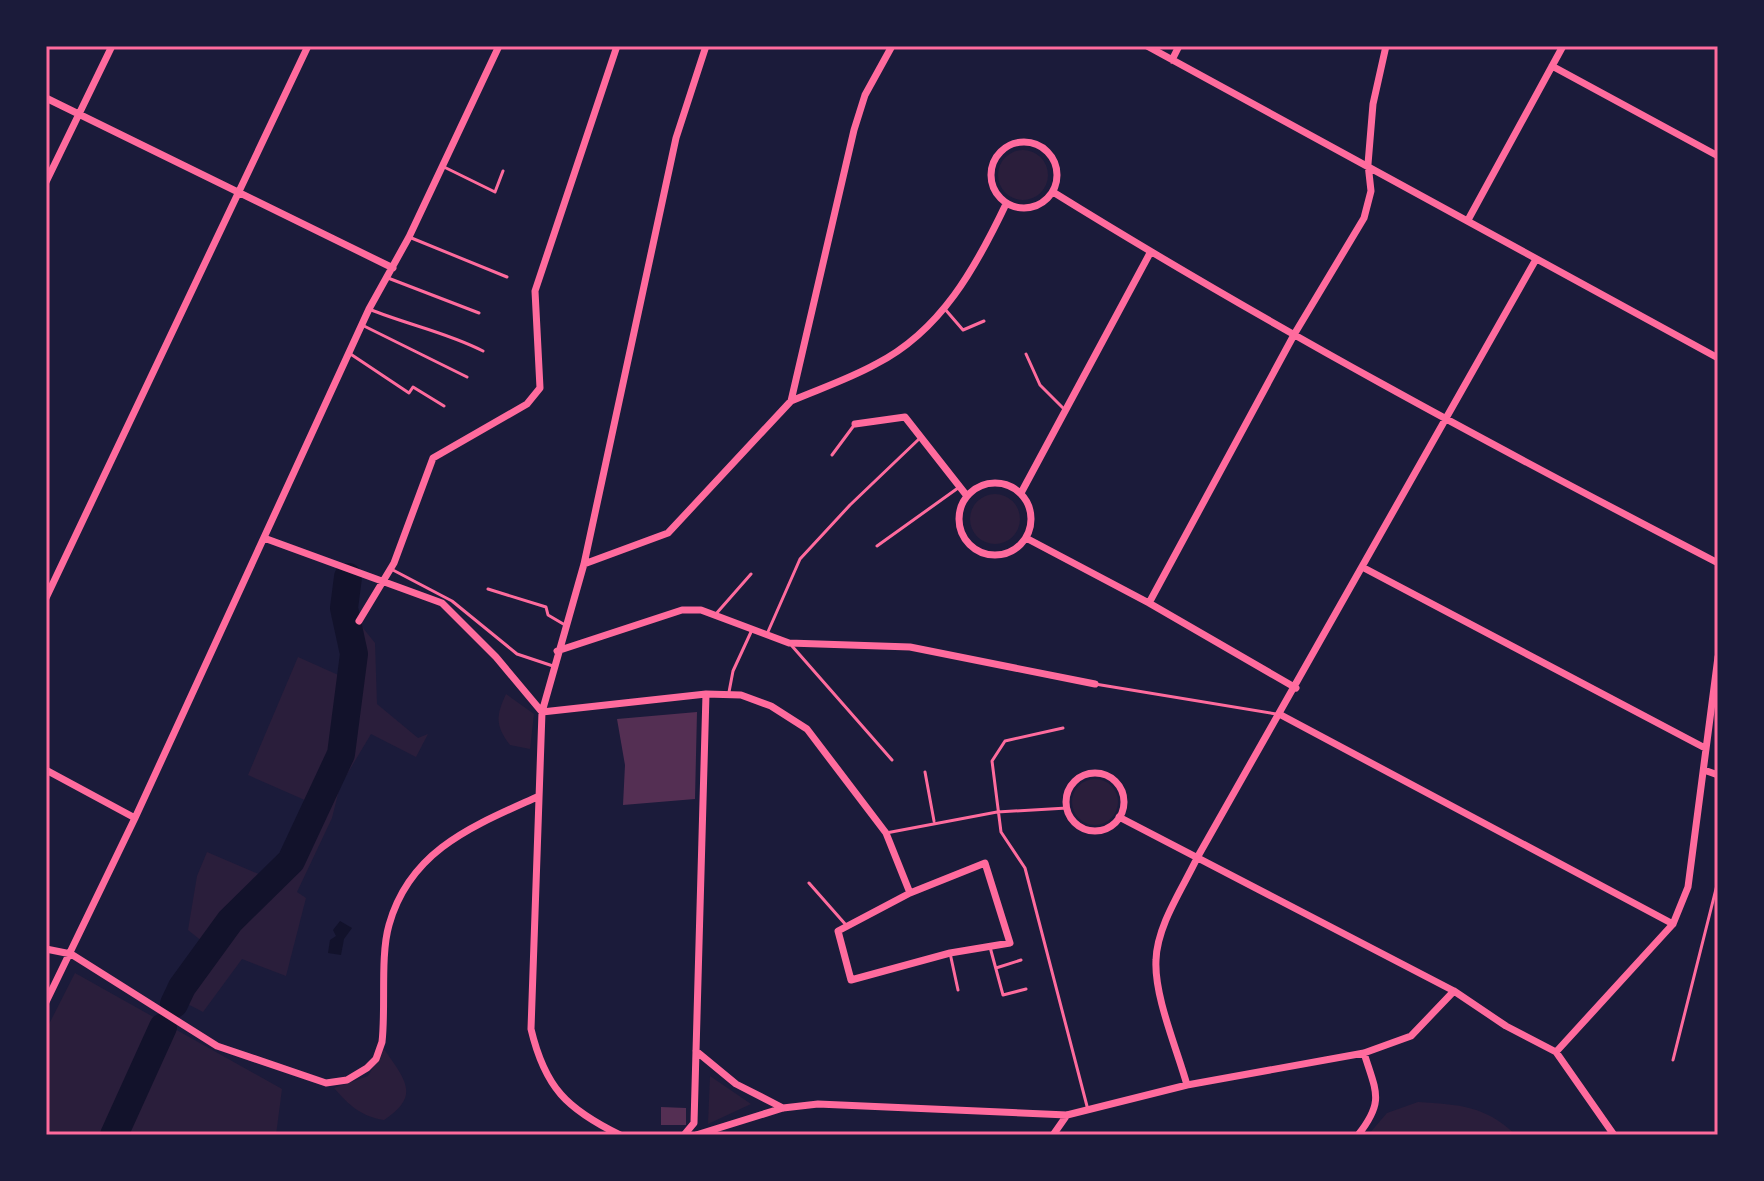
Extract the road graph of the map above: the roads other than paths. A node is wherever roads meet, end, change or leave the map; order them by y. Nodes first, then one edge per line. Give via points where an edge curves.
1 (112, 46) edge
2 (308, 46) edge
3 (499, 46) edge
4 (617, 46) edge
5 (706, 46) edge
6 (892, 46) edge
7 (1147, 46) edge
8 (1179, 46) edge
9 (1386, 46) edge
10 (1563, 46) edge
11 (1172, 60) junction
12 (1552, 66) junction
13 (46, 98) edge
14 (79, 114) junction
15 (1718, 156) edge
16 (1368, 164) junction
17 (442, 166) junction
18 (503, 171) dead end
19 (46, 182) edge
20 (237, 192) junction
21 (1053, 192) junction
22 (1006, 204) junction
23 (1468, 220) junction
24 (409, 237) junction
25 (1150, 253) junction
26 (1535, 261) junction
27 (393, 268) junction
28 (507, 277) dead end
29 (388, 278) junction
30 (944, 308) junction
31 (369, 309) junction
32 (479, 313) dead end
33 (984, 321) dead end
34 (362, 325) junction
35 (1295, 333) junction
36 (483, 351) dead end
37 (349, 353) junction
38 (1026, 354) dead end
39 (1718, 358) edge
40 (467, 377) dead end
41 (791, 401) junction
42 (444, 406) dead end
43 (1065, 410) junction
44 (1444, 420) junction
45 (855, 424) joint
46 (922, 436) junction
47 (832, 455) dead end
48 (958, 488) junction
49 (1021, 493) junction
50 (967, 496) junction
51 (264, 538) junction
52 (1026, 538) junction
53 (877, 546) dead end
54 (1718, 563) edge
55 (584, 564) junction
56 (1364, 568) junction
57 (391, 569) junction
58 (751, 574) dead end
59 (385, 580) junction
60 (488, 589) dead end
61 (46, 598) edge
62 (1149, 603) junction
63 (715, 615) junction
64 (359, 621) dead end
65 (565, 625) junction
66 (753, 629) junction
67 (767, 634) junction
68 (789, 643) junction
69 (557, 651) junction
70 (1718, 657) edge
71 (553, 666) junction
72 (1095, 684) joint
73 (1296, 688) junction
74 (706, 694) junction
75 (729, 694) junction
76 (542, 712) junction
77 (1281, 715) junction
78 (1063, 728) dead end
79 (1705, 748) junction
80 (892, 760) dead end
81 (46, 770) edge
82 (1704, 770) junction
83 (925, 772) dead end
84 (1718, 775) edge
85 (537, 797) junction
86 (1067, 808) junction
87 (997, 812) junction
88 (1119, 817) junction
89 (135, 818) junction
90 (934, 821) junction
91 (886, 833) junction
92 (1197, 858) junction
93 (809, 883) dead end
94 (910, 893) junction
95 (1673, 924) junction
96 (846, 925) junction
97 (990, 947) junction
98 (46, 949) edge
99 (950, 953) junction
100 (71, 954) junction
101 (1021, 960) dead end
102 (996, 968) junction
103 (1026, 989) dead end
104 (958, 990) dead end
105 (1454, 991) junction
106 (46, 1002) edge
107 (696, 1051) junction
108 (1556, 1052) junction
109 (1364, 1053) junction
110 (1187, 1085) junction
111 (783, 1108) junction
112 (1088, 1111) junction
113 (1067, 1115) junction
114 (620, 1135) edge
115 (684, 1135) edge
116 (696, 1135) edge
117 (1053, 1135) edge
118 (1358, 1135) edge
119 (1614, 1135) edge

1 - 14 street
2 - 20 street
3 - 17 street
4 - 57 street via 535,291 540,388 527,404 433,458
5 - 55 street via 676,138
6 - 41 street via 865,95 854,130
7 - 11 street
8 - 11 street
9 - 16 street via 1373,104
10 - 12 street
11 - 16 street
12 - 15 street
12 - 23 street
13 - 14 street
14 - 19 street
14 - 20 street
16 - 23 street
16 - 35 street via 1371,191 1364,218
17 - 18 lane via 495,192
17 - 24 street
20 - 27 street
20 - 61 street
21 - 22 street via 1026,209
21 - 22 street via 1057,170 1046,150 1014,143 991,166 992,187
21 - 25 street
22 - 30 street via 976,267
23 - 26 street
24 - 27 street
24 - 28 lane
25 - 35 street
25 - 43 street
26 - 39 street
26 - 44 street
27 - 29 street
29 - 31 street
29 - 32 lane
30 - 33 lane via 963,330
30 - 41 street via 914,340 877,364
31 - 34 street
31 - 36 lane via 420,330 446,332
34 - 37 street
34 - 40 lane
35 - 44 street
35 - 62 street
37 - 42 lane via 409,393 413,387
37 - 51 street
38 - 43 lane via 1040,385
41 - 55 street via 668,533
43 - 49 street
44 - 54 street
44 - 56 street
45 - 46 street via 905,417
45 - 47 lane
46 - 48 street
46 - 67 lane via 800,559
48 - 50 street
48 - 53 lane
49 - 50 street via 1011,486 987,484
49 - 52 street via 1031,515
50 - 52 street via 961,530 974,549 1008,553
51 - 59 street
51 - 89 street
52 - 62 street
55 - 65 street
56 - 73 street
56 - 79 street
57 - 59 street
57 - 71 lane via 452,601 517,654
58 - 63 lane
59 - 64 street
59 - 76 street via 455,613
60 - 65 lane via 546,607 548,615
62 - 73 street
63 - 66 street
63 - 69 street via 682,610
65 - 69 street
66 - 67 street
66 - 75 lane via 733,671
67 - 68 street
68 - 72 street via 910,647
68 - 80 lane
69 - 71 street
70 - 79 street
71 - 76 street
72 - 77 lane
73 - 77 street
74 - 75 street
74 - 76 street
74 - 107 street
75 - 91 street via 771,706 807,729
76 - 85 street
77 - 92 street
77 - 95 street
78 - 87 lane via 1005,741 992,761
79 - 82 street
81 - 89 street
82 - 84 street
82 - 95 street via 1688,887
83 - 90 lane
85 - 100 street via 460,831 404,890 388,926 382,1042 376,1059 347,1080 326,1083 217,1046
85 - 114 street via 531,1029 536,1051 557,1095 583,1117
86 - 87 lane
86 - 88 street via 1086,829 1105,829
86 - 88 street via 1074,782 1100,773 1121,790
87 - 90 lane
87 - 112 lane via 1001,832 1025,868
88 - 92 street
89 - 100 street
90 - 91 lane
91 - 94 street
92 - 105 street
92 - 110 street via 1161,935 1156,960
93 - 96 lane
94 - 96 street
94 - 97 street via 985,863 1010,943
95 - 108 street
96 - 99 street via 838,931 851,980
97 - 99 street
97 - 102 lane
98 - 100 street
99 - 104 lane
100 - 106 street
101 - 102 lane
102 - 103 lane via 1003,995
105 - 108 street
105 - 109 street via 1411,1036
107 - 111 street via 736,1084
107 - 115 street via 694,1123
108 - 119 street
109 - 110 street
109 - 118 street via 1376,1094 1375,1114
110 - 112 street
111 - 113 street via 871,1104
111 - 116 street
112 - 113 street
113 - 117 street

